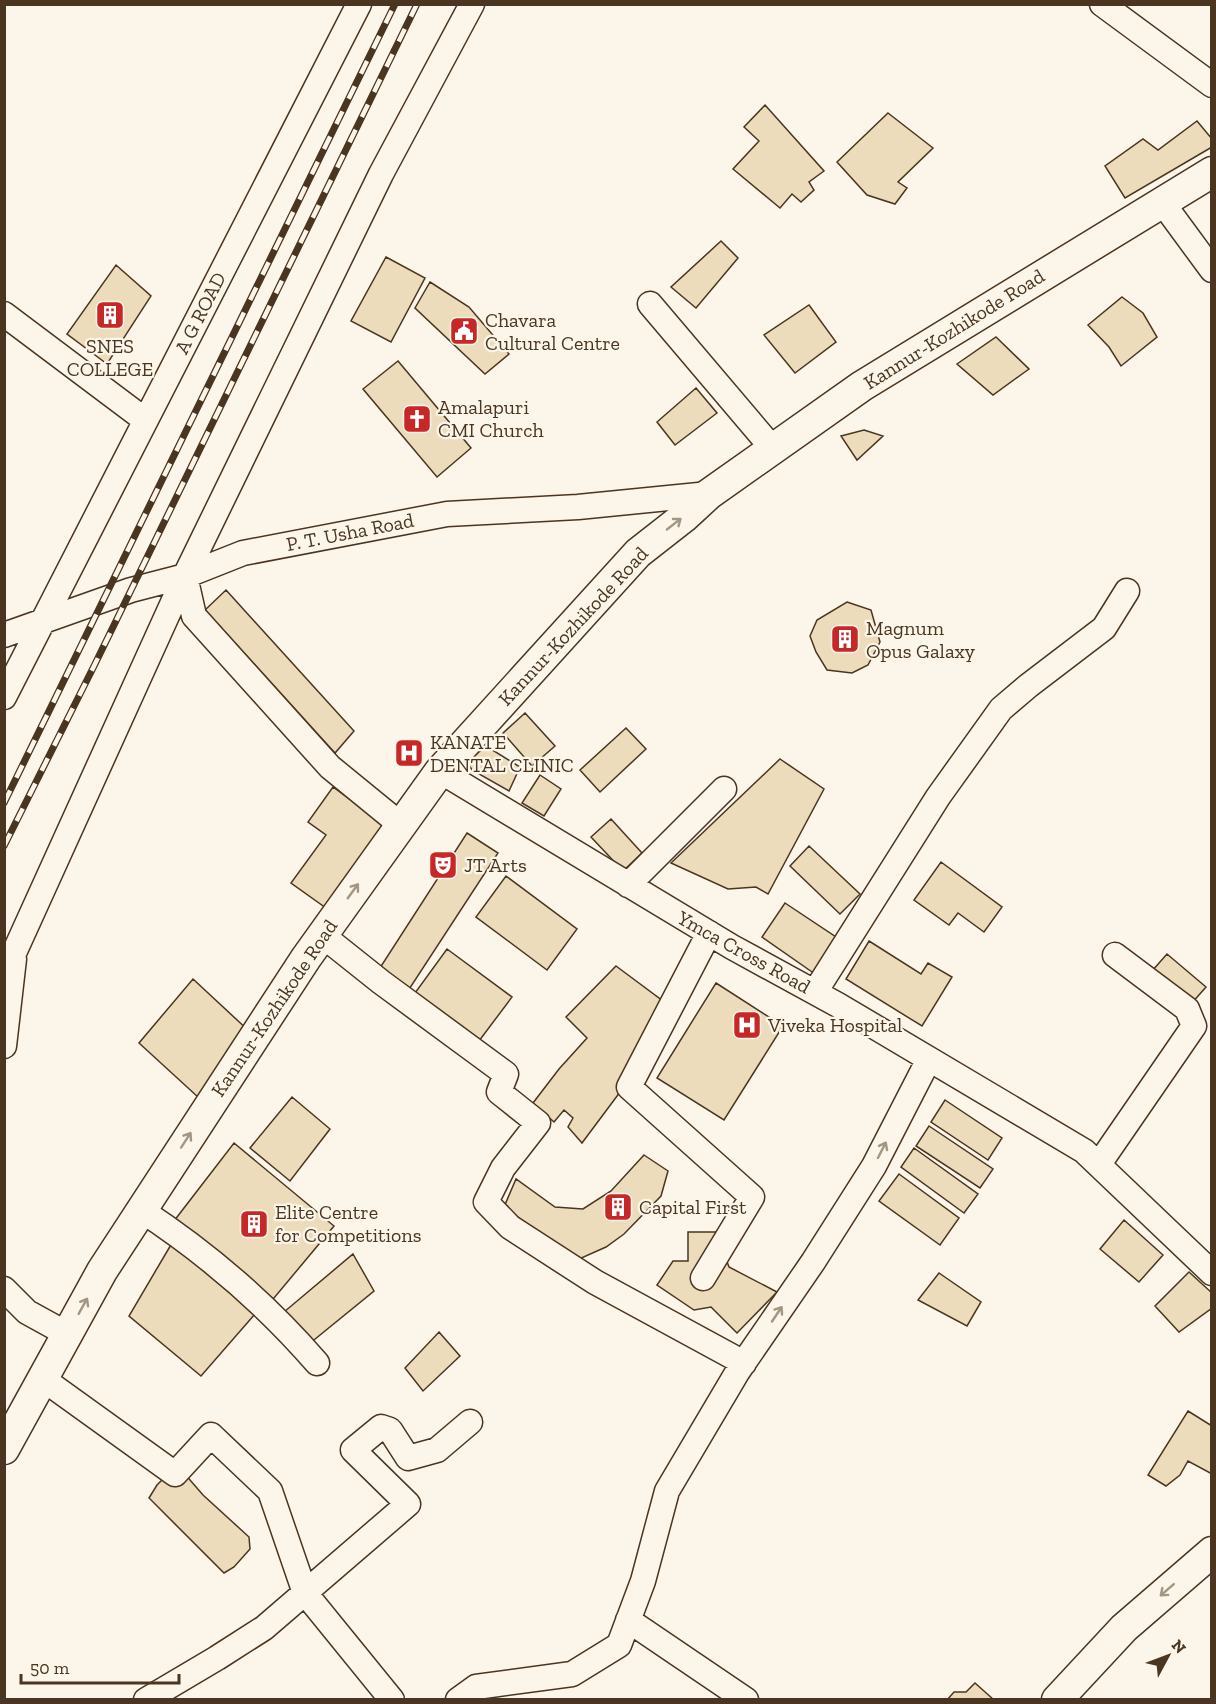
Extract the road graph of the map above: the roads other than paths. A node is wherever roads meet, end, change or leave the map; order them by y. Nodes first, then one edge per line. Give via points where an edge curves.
1 (359, 4) edge
2 (472, 4) edge
3 (1102, 4) edge
4 (1212, 85) edge
5 (1212, 172) edge
6 (1161, 202) junction
7 (1212, 270) edge
8 (650, 304) dead end
9 (4, 314) edge
10 (145, 420) junction
11 (773, 449) junction
12 (709, 494) junction
13 (185, 576) junction
14 (1127, 591) dead end
15 (41, 622) junction
16 (4, 635) edge
17 (4, 697) edge
18 (440, 771) junction
19 (724, 789) dead end
20 (401, 825) junction
21 (628, 885) junction
22 (709, 933) junction
23 (322, 935) junction
24 (1115, 956) dead end
25 (10, 965) edge
26 (815, 992) junction
27 (4, 1046) edge
28 (929, 1059) junction
29 (1099, 1164) junction
30 (141, 1210) junction
31 (1212, 1273) edge
32 (704, 1278) dead end
33 (4, 1289) edge
34 (68, 1334) junction
35 (316, 1362) dead end
36 (744, 1363) junction
37 (43, 1380) junction
38 (470, 1422) dead end
39 (4, 1449) edge
40 (1212, 1552) edge
41 (305, 1593) junction
42 (628, 1620) junction
43 (146, 1700) edge
44 (392, 1700) edge
45 (459, 1700) edge
46 (746, 1700) edge
47 (1057, 1700) edge

1 - 10 street, A G ROAD
2 - 13 street via 381,174
3 - 4 street
5 - 6 main road, Kannur-Kozhikode Road
6 - 7 street
6 - 11 main road, Kannur-Kozhikode Road via 862,386
8 - 11 street
9 - 10 street
10 - 15 street, A G ROAD
11 - 12 main road, Kannur-Kozhikode Road
12 - 13 street, P. T. Usha Road via 447,514 243,553
18 -> 12 main road, Kannur-Kozhikode Road via 638,553
13 - 15 street, P. T. Usha Road via 131,590
13 - 20 street via 194,616 330,767
13 - 25 street
14 - 26 street via 1104,628 1001,709 938,797
15 - 16 street, P. T. Usha Road
15 - 17 street, A G ROAD
18 - 20 main road, Kannur-Kozhikode Road
18 - 21 street, Ymca Cross Road
19 - 21 street
23 -> 20 main road, Kannur-Kozhikode Road
21 - 22 street, Ymca Cross Road
22 - 26 street, Ymca Cross Road
22 - 32 street via 629,1087 752,1197
30 -> 23 main road, Kannur-Kozhikode Road
23 - 36 street via 506,1074 499,1092 538,1123 503,1168 486,1202 510,1227 595,1282
24 - 29 street via 1187,1009 1194,1026
25 - 27 street
26 - 28 street, Ymca Cross Road
28 - 29 street, Ymca Cross Road via 1084,1151
36 -> 28 street via 874,1166
29 - 31 street, Ymca Cross Road
34 -> 30 main road, Kannur-Kozhikode Road
30 - 35 street via 190,1244 287,1328
33 - 34 street via 27,1312
34 - 37 main road, Kannur-Kozhikode Road
36 - 42 street via 667,1491 644,1581
37 - 39 main road, Kannur-Kozhikode Road
37 - 41 street via 175,1473 211,1435 270,1491
38 - 41 street via 437,1450 408,1458 390,1430 381,1427 353,1449 408,1504
40 -> 47 main road via 1124,1628
41 - 43 street via 254,1634
41 - 44 street
42 - 45 street via 619,1645 572,1674 476,1688
42 - 46 street

